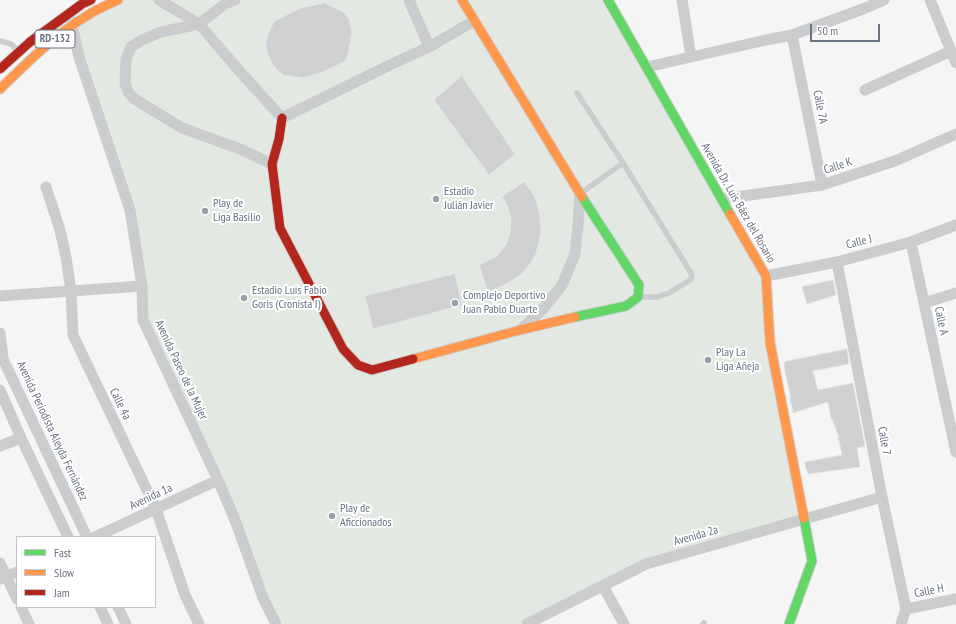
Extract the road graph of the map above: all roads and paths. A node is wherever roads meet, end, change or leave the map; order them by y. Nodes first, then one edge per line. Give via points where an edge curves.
1 (91, 0) edge
2 (118, 0) edge
3 (159, 0) edge
4 (235, 0) edge
5 (408, 0) edge
6 (462, 0) edge
7 (608, 0) edge
8 (682, 0) edge
9 (884, 0) edge
10 (930, 0) edge
11 (69, 13) junction
12 (474, 21) junction
13 (199, 24) junction
14 (71, 25) junction
15 (792, 35) junction
16 (0, 41) edge
17 (429, 47) junction
18 (951, 51) junction
19 (19, 52) junction
20 (691, 57) junction
21 (28, 62) junction
22 (956, 63) edge
23 (647, 67) junction
24 (0, 69) edge
25 (0, 89) edge
26 (865, 90) dead end
27 (577, 93) dead end
28 (282, 118) junction
29 (956, 134) edge
30 (623, 163) junction
31 (272, 164) junction
32 (822, 185) junction
33 (46, 187) dead end
34 (580, 194) junction
35 (722, 199) junction
36 (956, 225) edge
37 (911, 242) junction
38 (837, 262) junction
39 (766, 276) junction
40 (142, 286) junction
41 (71, 291) junction
42 (956, 294) edge
43 (0, 296) edge
44 (638, 297) junction
45 (924, 303) junction
46 (520, 330) junction
47 (0, 334) edge
48 (0, 390) edge
49 (20, 438) junction
50 (0, 446) edge
51 (956, 452) edge
52 (218, 480) junction
53 (882, 497) junction
54 (156, 509) junction
55 (804, 519) junction
56 (68, 536) edge
57 (88, 536) edge
58 (97, 536) edge
59 (0, 563) edge
60 (16, 572) edge
61 (3, 578) edge
62 (603, 586) junction
63 (16, 598) edge
64 (956, 599) edge
65 (21, 608) edge
66 (100, 608) edge
67 (118, 608) edge
68 (906, 609) junction
69 (29, 624) edge
70 (108, 624) edge
71 (126, 624) edge
72 (199, 624) edge
73 (276, 624) edge
74 (527, 624) edge
75 (624, 624) edge
76 (789, 624) edge
77 (901, 624) edge

1 - 11 street, RD-132
2 - 14 street, RD-132
3 - 13 street
4 - 13 street via 225,4
5 - 17 street
6 - 12 street
7 - 23 street, Avenida Dr. Luis Báez del Rosario
8 - 20 street
9 - 15 street
10 - 18 street
11 - 14 street, Avenida Paseo de la Mujer
11 - 19 street, RD-132
12 - 17 street
12 - 34 street
13 - 28 street
13 - 31 street via 161,32 131,47 126,59 125,83 128,92 133,98 182,128 240,148
14 - 21 street, RD-132
14 - 40 street, Avenida Paseo de la Mujer via 79,57 130,210
15 - 20 street
15 - 32 street, Calle 7A
16 - 19 lane via 11,44
17 - 28 street
18 - 22 street
18 - 26 street
19 - 21 lane
19 - 24 street, RD-132
20 - 23 street
21 - 25 street, RD-132
23 - 35 street, Avenida Dr. Luis Báez del Rosario
27 - 30 lane
28 - 31 street
29 - 32 street, Calle K via 895,160
30 - 34 lane
30 - 44 lane via 692,276 690,280 669,293 657,297
31 - 46 street via 280,228 343,349 358,365 372,370
32 - 35 street, Calle K
33 - 41 street, Calle 4a via 60,230
34 - 44 street via 639,285
34 - 46 street via 575,254 562,285 542,310
35 - 39 street, Avenida Dr. Luis Báez del Rosario
36 - 37 street, Calle J
37 - 38 street, Calle J
37 - 45 street, Calle A
38 - 39 street, Calle J
38 - 53 street, Calle 7
39 - 55 street, Avenida Dr. Luis Báez del Rosario via 770,343
40 - 41 street
40 - 52 street, Avenida Paseo de la Mujer via 143,320
41 - 43 street
41 - 54 street, Calle 4a via 73,335
42 - 45 street
44 - 46 street via 626,306
45 - 51 street, Calle A
47 - 57 street, Avenida Periodista Aleyda Fernández via 3,359
48 - 49 street
49 - 50 street
49 - 56 street
52 - 54 street, Avenida 1a
52 - 73 street, Avenida Paseo de la Mujer via 263,598
53 - 55 street, Avenida 2a
53 - 68 street, Calle 7
54 - 58 street, Avenida 1a
54 - 72 street, Calle 4a via 185,594
55 - 62 street, Avenida 2a via 646,564
55 - 76 street, Avenida Dr. Luis Báez del Rosario via 812,561
59 - 61 street
60 - 61 street
61 - 63 street
62 - 74 street, Avenida 2a
62 - 75 street
64 - 68 street, Calle H
65 - 69 street
66 - 70 street
67 - 71 street
68 - 77 street

